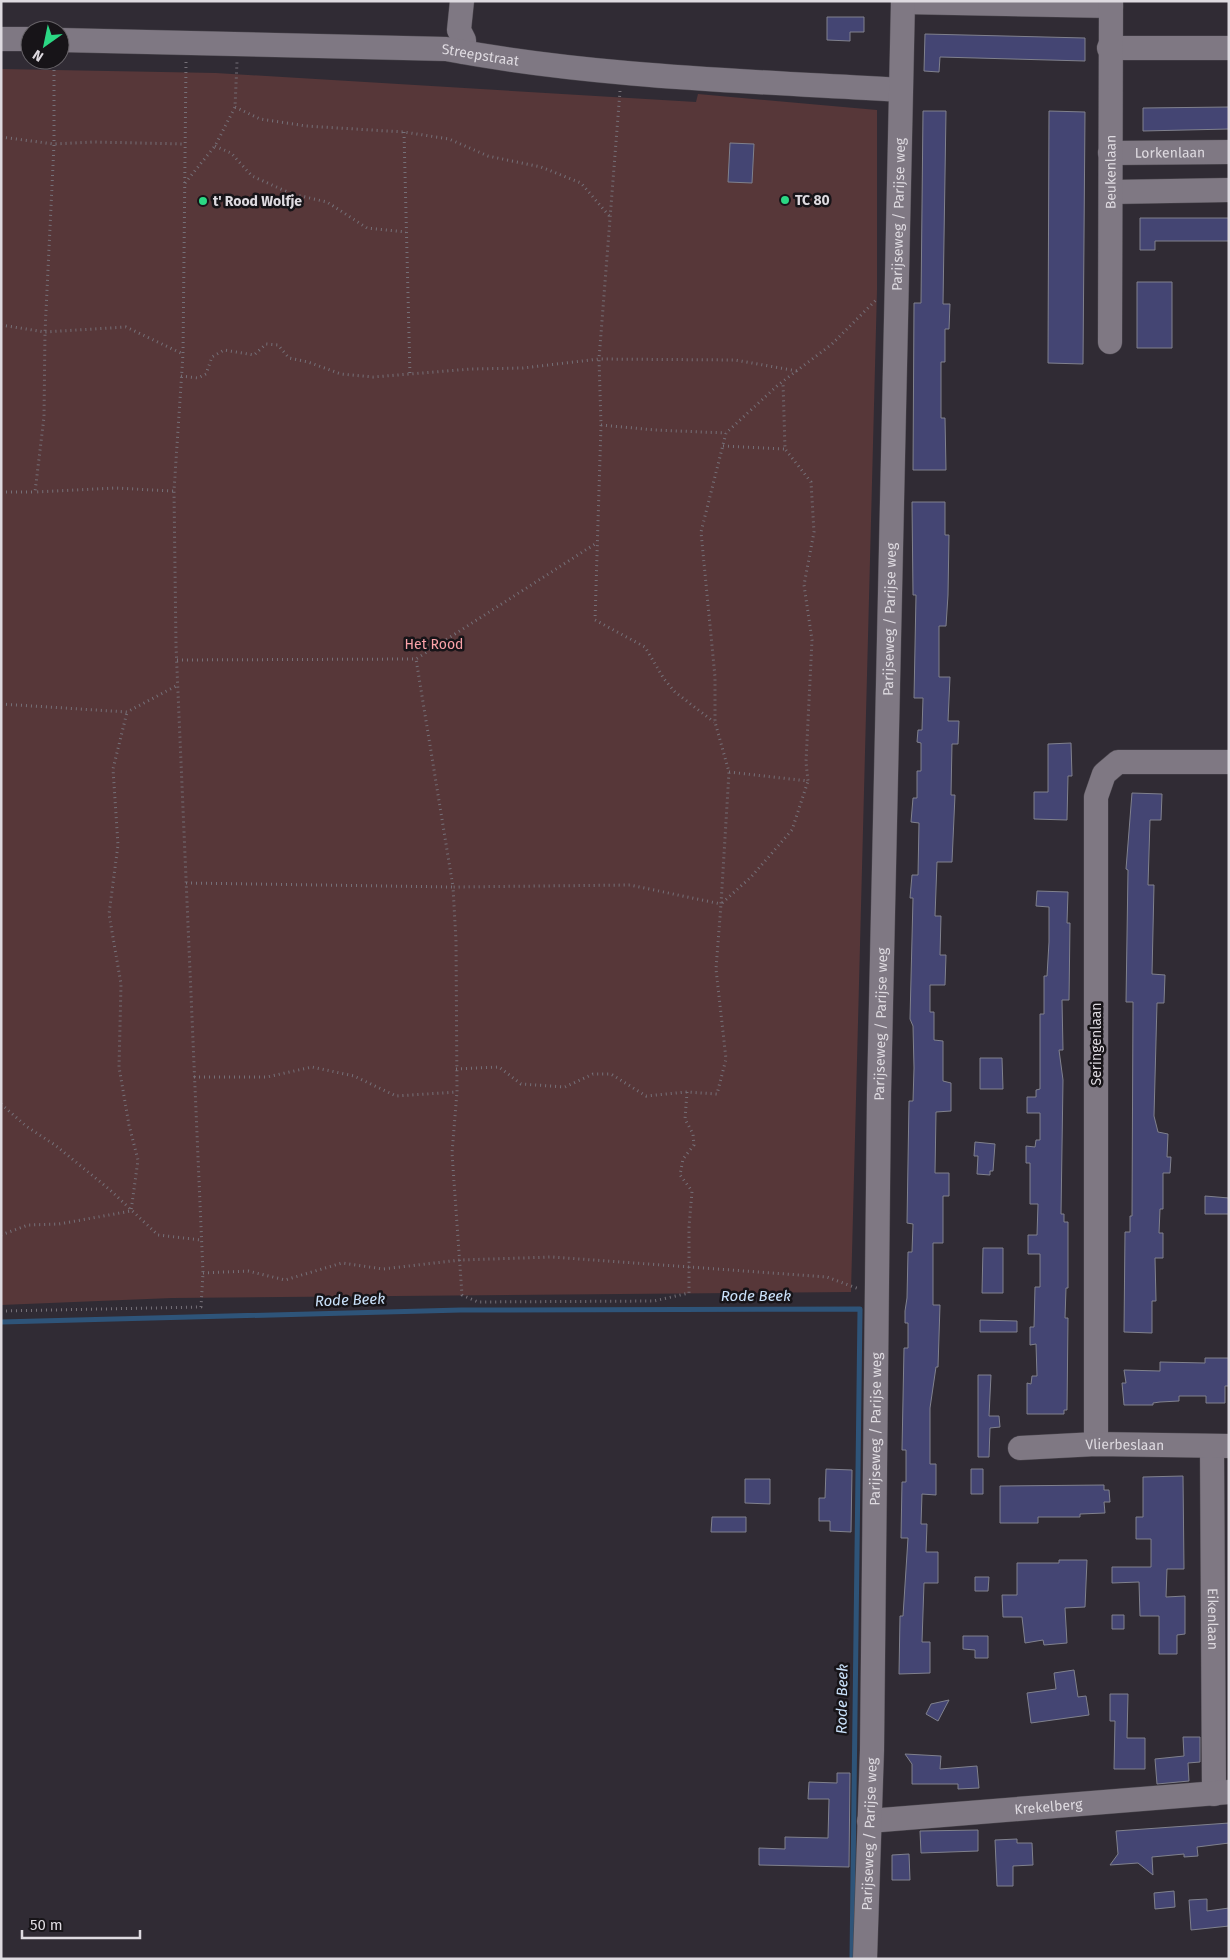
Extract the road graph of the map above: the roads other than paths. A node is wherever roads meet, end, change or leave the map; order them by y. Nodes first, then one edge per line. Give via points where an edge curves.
1 (462, 1) edge
2 (903, 2) edge
3 (1111, 4) edge
4 (1, 39) edge
5 (20, 39) edge
6 (70, 40) edge
7 (457, 44) junction
8 (1109, 48) junction
9 (1229, 48) edge
10 (900, 90) junction
11 (1229, 152) edge
12 (1110, 153) junction
13 (1229, 190) edge
14 (1111, 192) junction
15 (1110, 342) dead end
16 (1229, 762) edge
17 (1096, 1444) junction
18 (1220, 1446) edge
19 (1020, 1448) dead end
20 (1221, 1793) edge
21 (869, 1821) junction
22 (865, 1959) edge

1 - 7 street
2 - 3 street
2 - 10 street, Parijseweg / Parijse weg
3 - 8 street, Beukenlaan
4 - 5 street
6 - 7 street, Streepstraat
7 - 10 street, Streepstraat via 508,60 698,78
8 - 9 street
8 - 12 street, Beukenlaan
10 - 21 street, Parijseweg / Parijse weg
11 - 12 street, Lorkenlaan
12 - 14 street, Beukenlaan
13 - 14 street
14 - 15 street, Beukenlaan
16 - 17 street, Seringenlaan via 1118,762 1104,774 1096,797
17 - 18 street, Vlierbeslaan
17 - 19 street, Vlierbeslaan
18 - 20 street, Eikenlaan
20 - 21 street, Krekelberg
21 - 22 street, Parijseweg / Parijse weg

